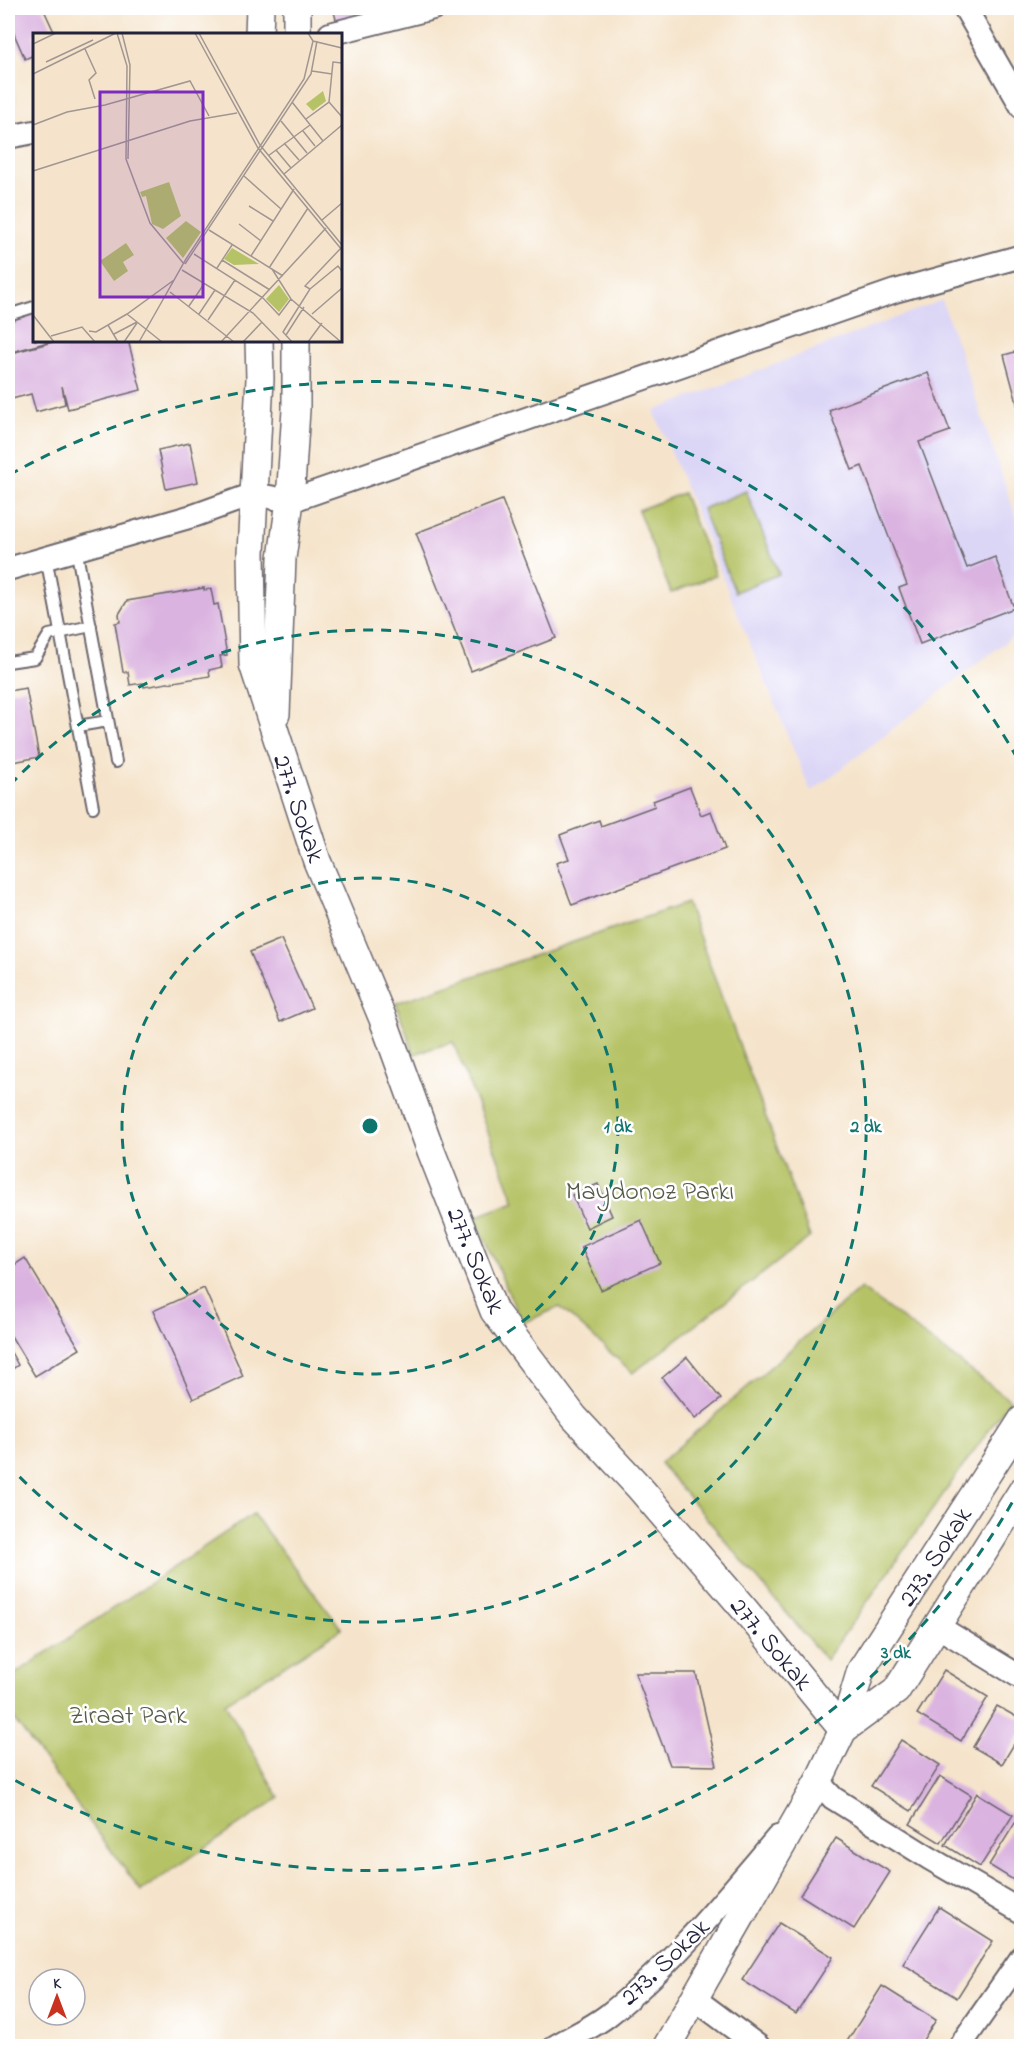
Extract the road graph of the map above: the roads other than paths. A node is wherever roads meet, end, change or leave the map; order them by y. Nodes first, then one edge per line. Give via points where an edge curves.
1 (260, 8) edge
2 (297, 8) edge
3 (433, 8) edge
4 (965, 8) edge
5 (260, 33) edge
6 (297, 33) edge
7 (334, 33) edge
8 (1022, 107) edge
9 (33, 132) edge
10 (8, 137) edge
11 (1022, 256) edge
12 (33, 307) edge
13 (8, 315) edge
14 (259, 342) edge
15 (296, 342) edge
16 (254, 494) junction
17 (290, 501) junction
18 (76, 549) junction
19 (46, 557) junction
20 (8, 568) edge
21 (91, 626) junction
22 (60, 632) junction
23 (8, 663) edge
24 (108, 721) junction
25 (78, 726) junction
26 (275, 736) junction
27 (116, 762) dead end
28 (93, 807) dead end
29 (1022, 1420) edge
30 (1022, 1491) edge
31 (937, 1626) junction
32 (1022, 1678) edge
33 (843, 1730) junction
34 (811, 1793) junction
35 (1022, 1912) edge
36 (1022, 1957) edge
37 (695, 1999) junction
38 (556, 2046) edge
39 (667, 2046) edge
40 (758, 2046) edge
41 (960, 2046) edge

1 - 5 street
2 - 6 street
3 - 7 street
4 - 8 street
9 - 10 street
11 - 17 street via 895,291
12 - 13 lane
14 - 16 street, 277. Sokak
15 - 17 street, 277. Sokak
16 - 17 street
16 - 18 street
16 - 26 street, 277. Sokak via 250,553 253,664
17 - 26 street, 277. Sokak via 282,558
18 - 19 street
18 - 21 lane
19 - 20 street
19 - 22 lane
21 - 22 lane
21 - 24 lane
22 - 23 lane via 49,635 35,658
22 - 25 lane
24 - 25 lane
24 - 27 lane
25 - 28 lane
26 - 33 street, 277. Sokak via 317,861 383,1019 494,1311 574,1417 638,1486
29 - 33 street, 273. Sokak via 861,1670
30 - 31 street, 273. Sokak
31 - 32 street
31 - 33 street, 273. Sokak via 896,1691
33 - 34 street, 273. Sokak
34 - 35 street via 833,1798
34 - 37 street, 273. Sokak
34 - 38 street, 273. Sokak via 712,1914 652,1977 605,2017
36 - 41 street
37 - 39 street, 273. Sokak
37 - 40 street

